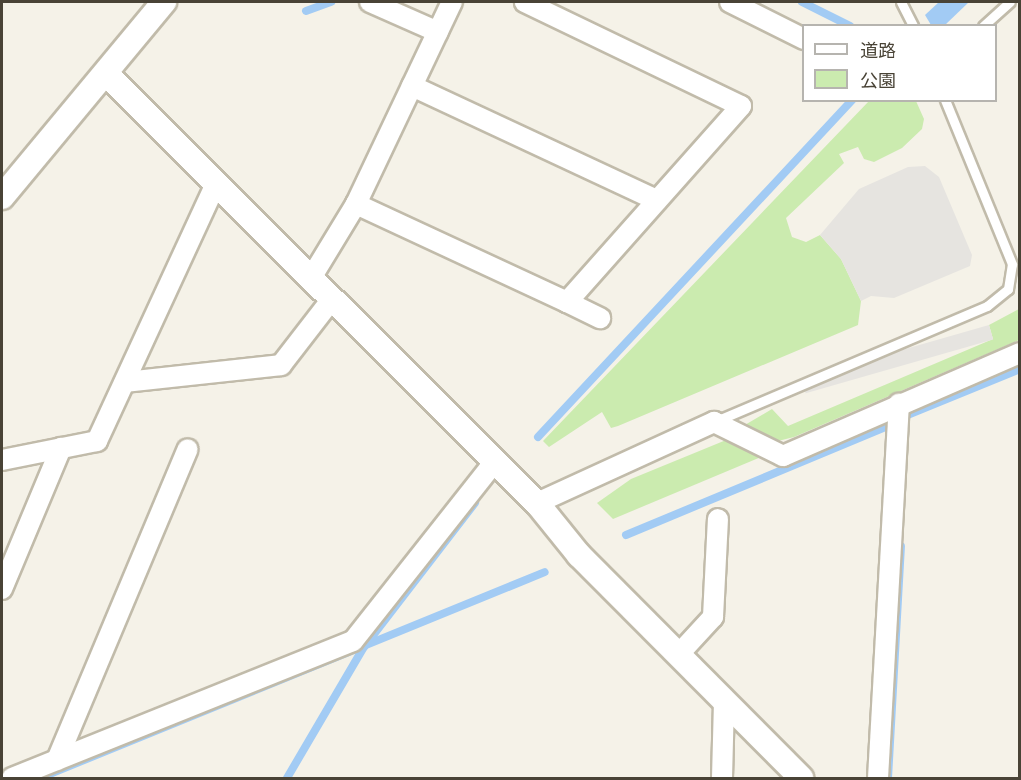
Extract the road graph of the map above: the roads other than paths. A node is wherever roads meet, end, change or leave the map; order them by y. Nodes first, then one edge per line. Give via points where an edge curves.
1 (164, 2) edge
2 (370, 2) edge
3 (452, 2) edge
4 (525, 2) edge
5 (730, 2) edge
6 (901, 2) edge
7 (1010, 2) edge
8 (912, 24) edge
9 (985, 24) edge
10 (438, 32) junction
11 (802, 38) edge
12 (107, 75) junction
13 (412, 86) junction
14 (946, 102) edge
15 (216, 183) junction
16 (2, 197) edge
17 (657, 200) junction
18 (356, 204) junction
19 (311, 278) junction
20 (332, 299) junction
21 (567, 302) junction
22 (600, 318) dead end
23 (1020, 353) edge
24 (124, 382) junction
25 (899, 404) junction
26 (714, 422) junction
27 (61, 448) junction
28 (188, 449) dead end
29 (2, 460) edge
30 (495, 460) junction
31 (537, 503) junction
32 (718, 519) dead end
33 (2, 589) edge
34 (678, 655) junction
35 (724, 700) junction
36 (57, 760) junction
37 (12, 778) edge
38 (722, 778) edge
39 (801, 778) edge
40 (878, 778) edge

1 - 12 street
2 - 10 street
3 - 10 street
4 - 17 street via 741,106
5 - 11 street
6 - 8 lane
7 - 9 lane
10 - 13 street
12 - 15 street
12 - 16 street
13 - 17 street
13 - 18 street
14 - 26 lane via 1012,264 1008,289 987,306
15 - 19 street
15 - 24 street
17 - 21 street
18 - 19 street
18 - 21 street
19 - 20 street
20 - 24 street via 281,365
20 - 30 street
21 - 22 street
23 - 25 street
24 - 27 street via 97,441
25 - 26 street via 783,456
25 - 40 street
26 - 31 street
27 - 29 street
27 - 33 street
28 - 36 street
30 - 31 street
30 - 36 street via 352,641
31 - 34 street via 579,555
32 - 34 street via 713,617
34 - 35 street
35 - 38 street
35 - 39 street
36 - 37 street

